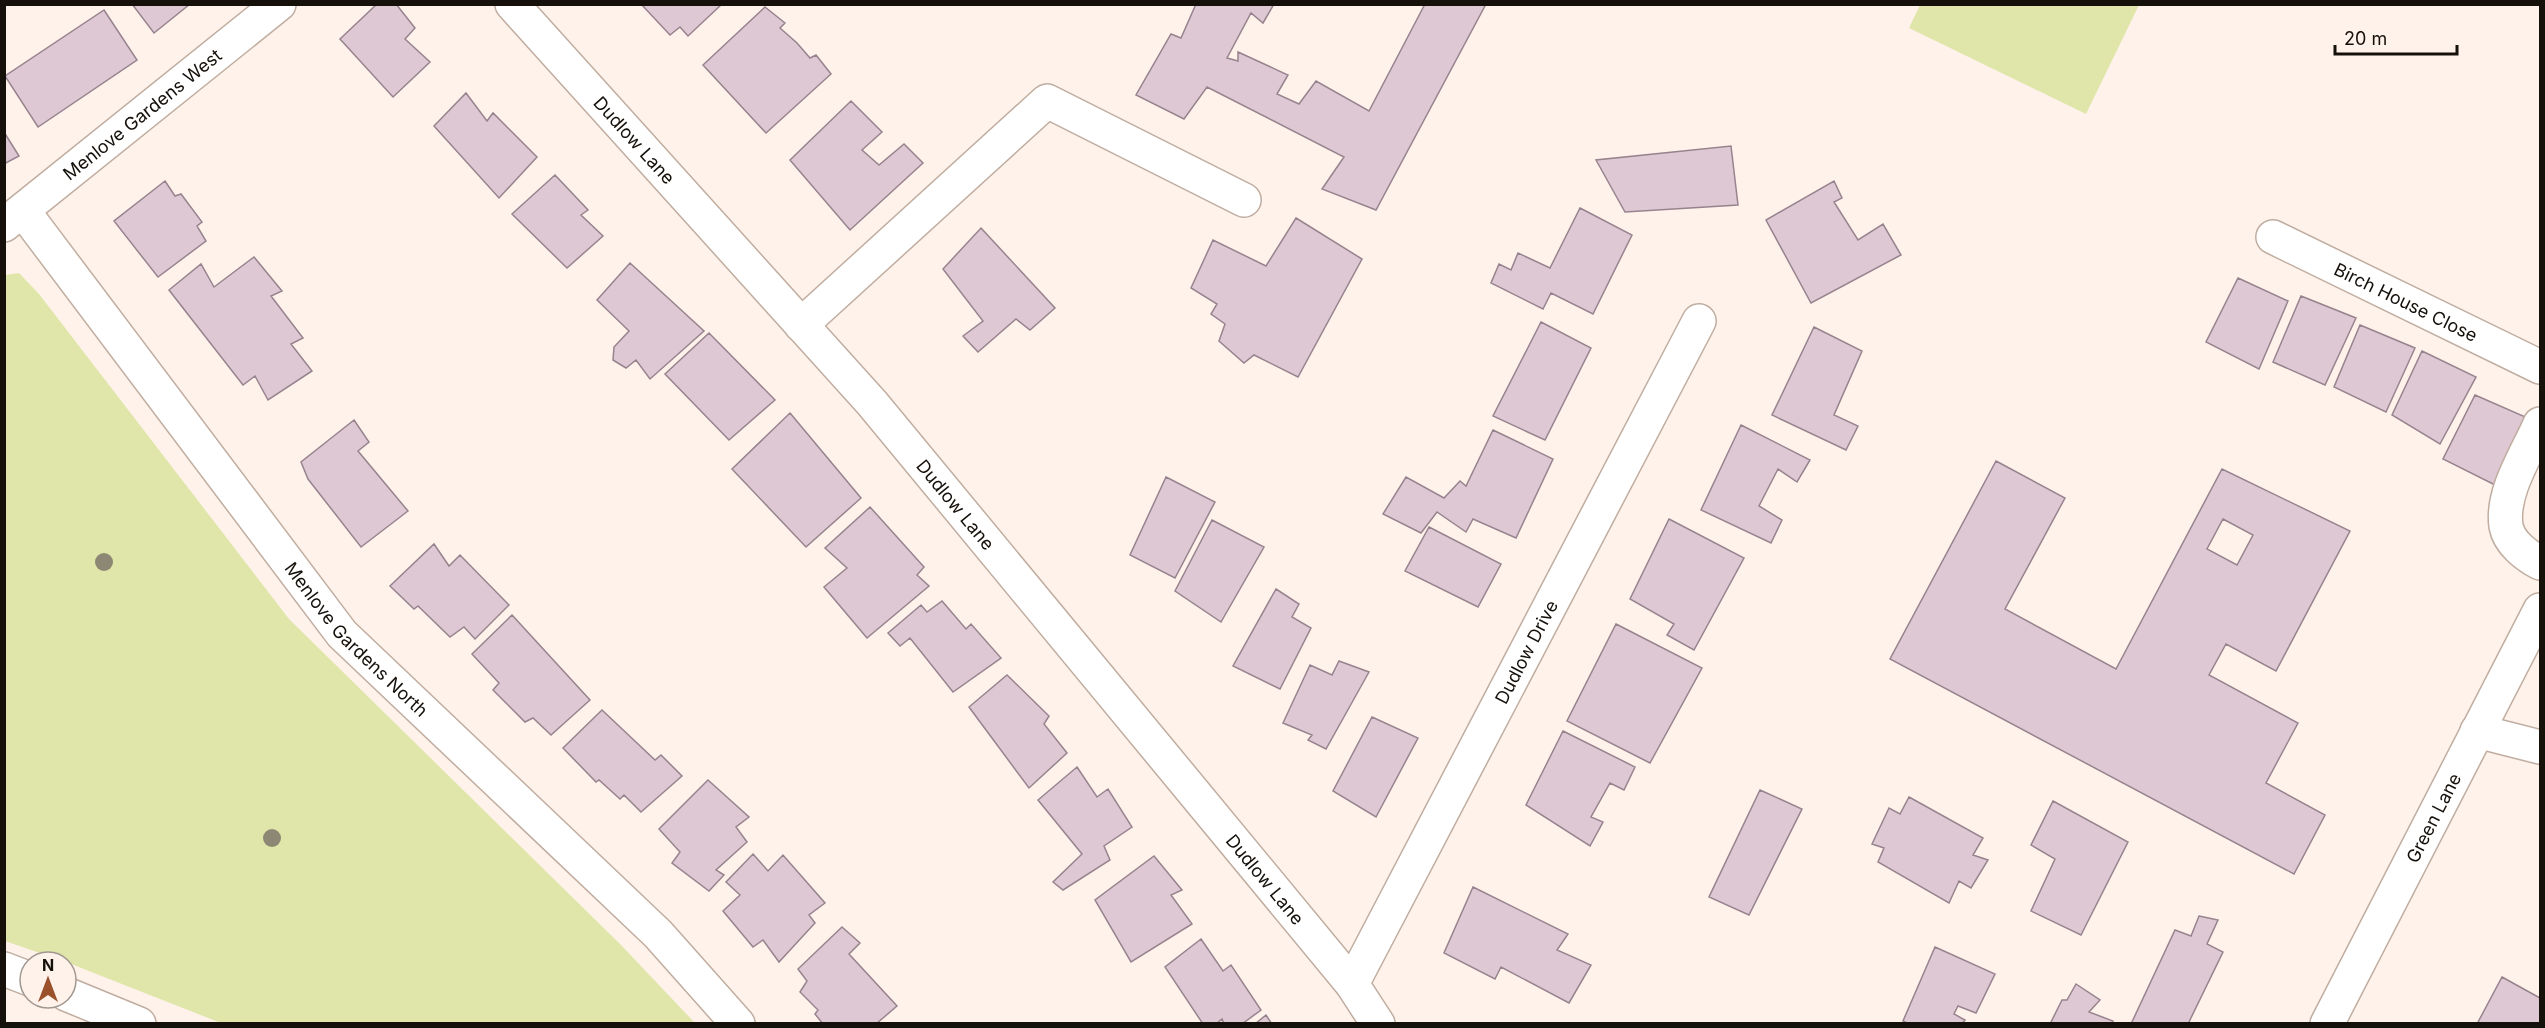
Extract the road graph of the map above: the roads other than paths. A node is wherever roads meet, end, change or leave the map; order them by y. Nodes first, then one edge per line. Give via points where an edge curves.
1 (279, 4) edge
2 (512, 4) edge
3 (1244, 200) dead end
4 (14, 218) edge
5 (2273, 237) dead end
6 (1699, 321) dead end
7 (801, 325) junction
8 (2541, 367) edge
9 (2541, 424) edge
10 (2541, 563) edge
11 (2541, 610) edge
12 (2477, 730) junction
13 (2541, 747) edge
14 (1352, 984) junction
15 (78, 999) edge
16 (139, 1023) edge
17 (738, 1023) edge
18 (1378, 1023) edge
19 (2327, 1023) edge

1 - 4 street, Menlove Gardens West
2 - 7 street, Dudlow Lane
3 - 7 street via 1047,101
4 - 17 street, Menlove Gardens North via 342,634 658,934
5 - 8 street, Birch House Close
6 - 14 street, Dudlow Drive
7 - 14 street, Dudlow Lane via 872,404
9 - 10 street via 2508,496 2506,528 2522,553
11 - 12 street, Green Lane
12 - 13 street
12 - 19 street, Green Lane
14 - 18 street, Dudlow Lane
15 - 16 street

